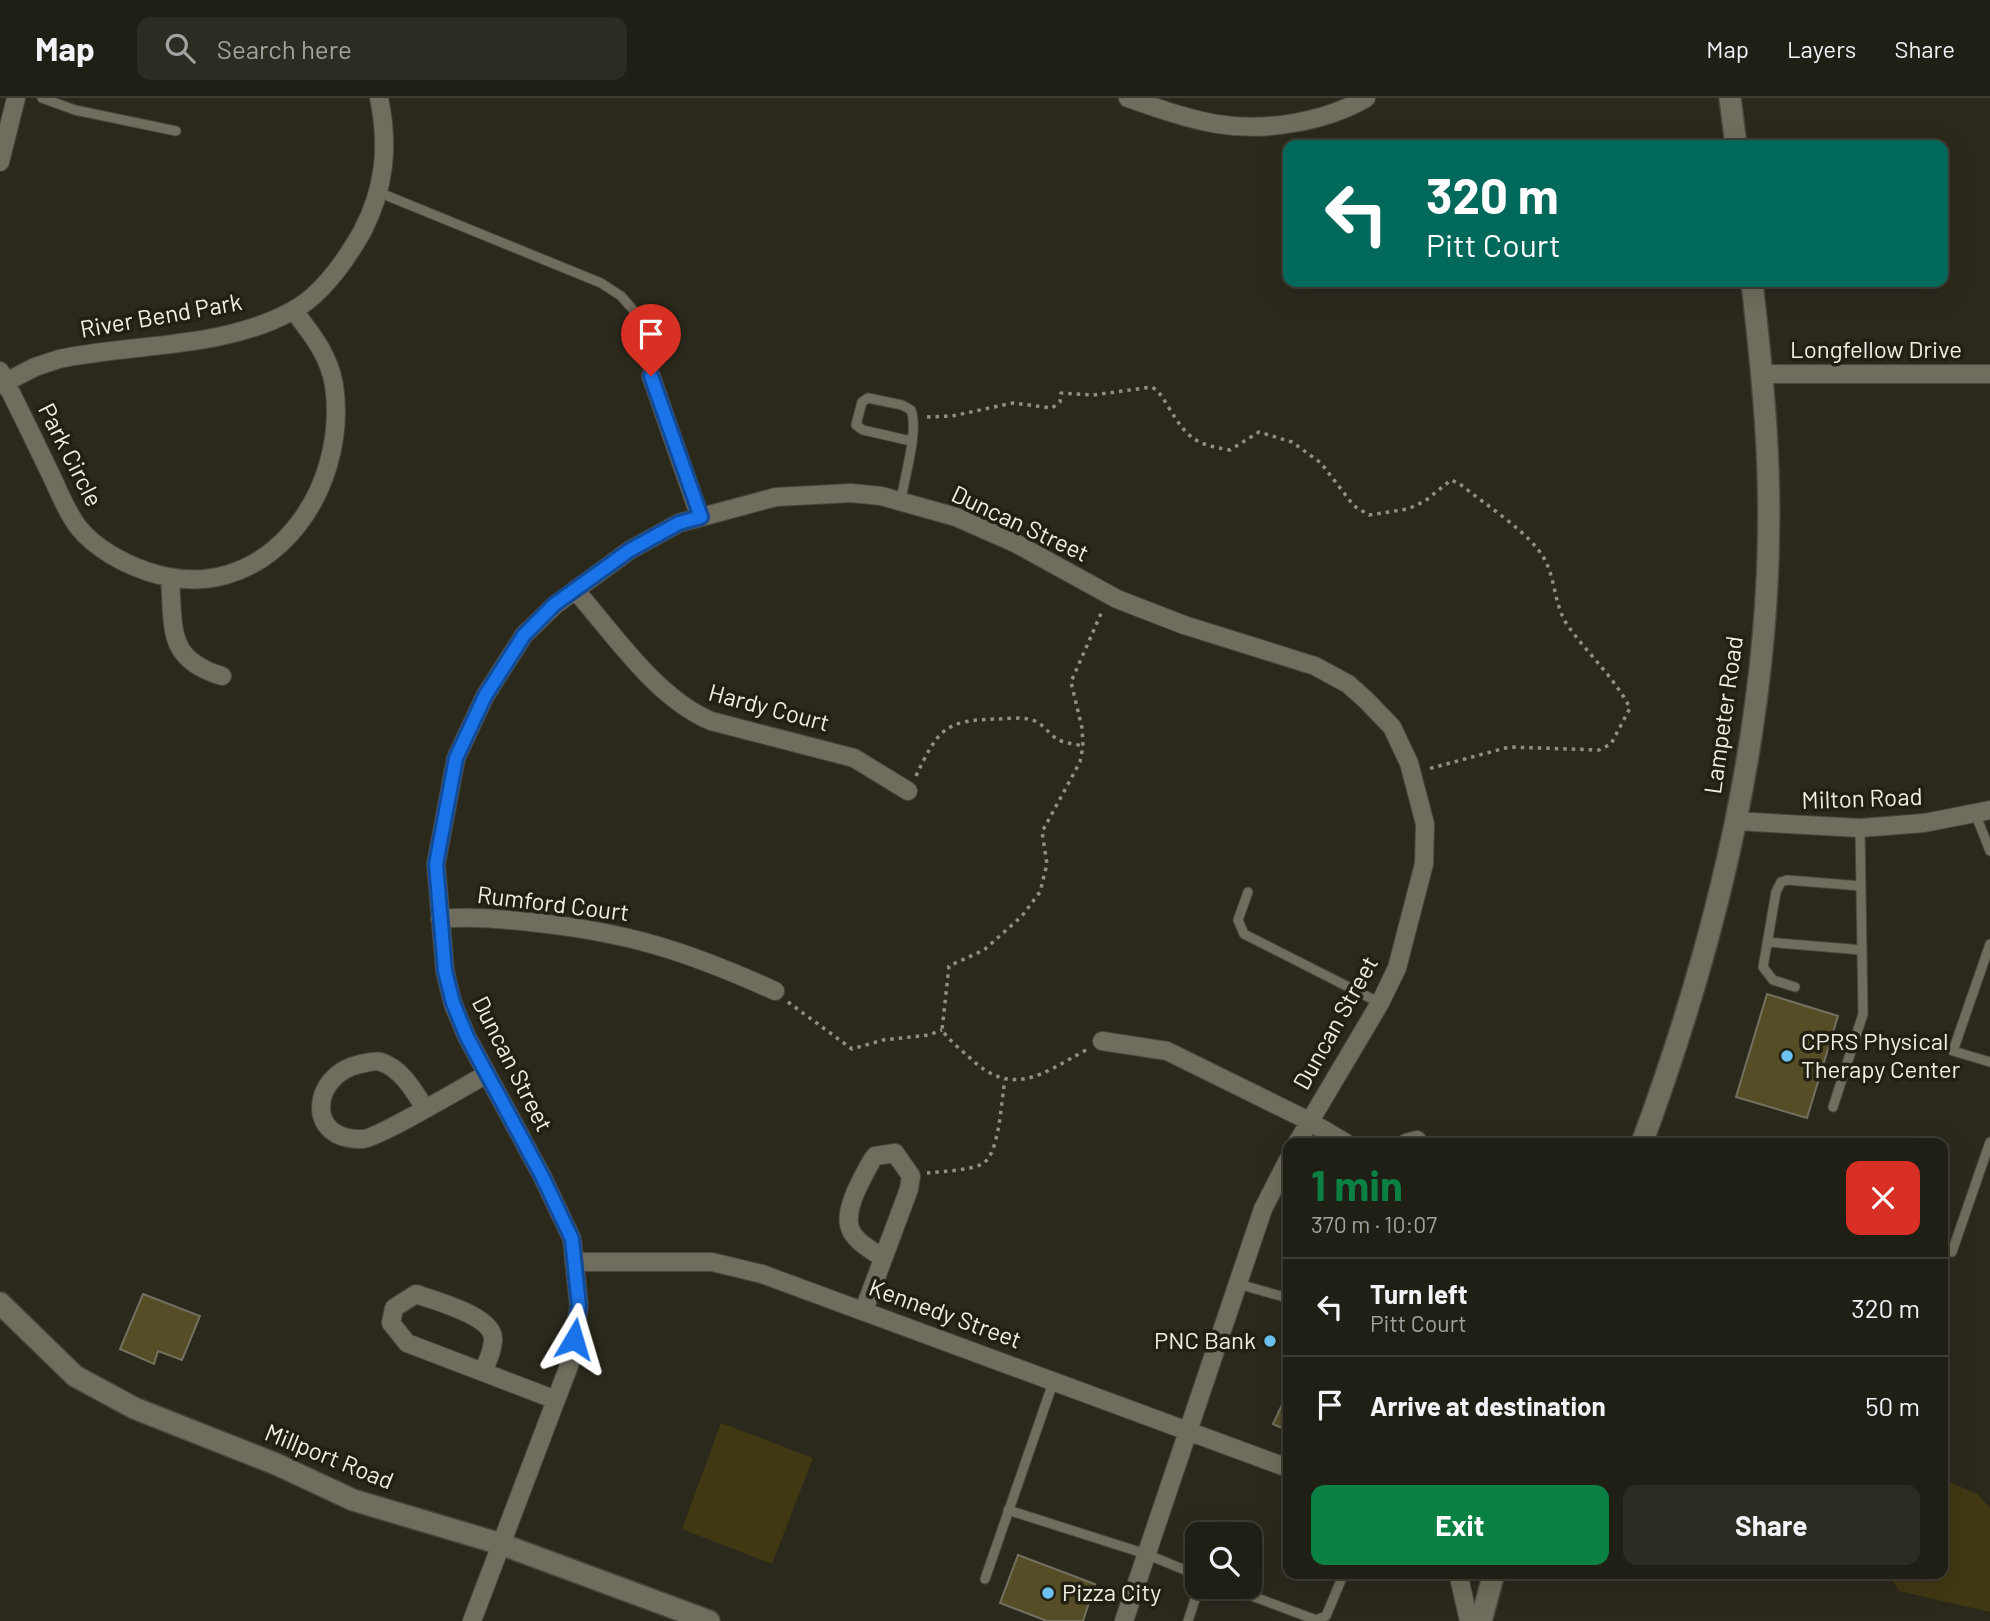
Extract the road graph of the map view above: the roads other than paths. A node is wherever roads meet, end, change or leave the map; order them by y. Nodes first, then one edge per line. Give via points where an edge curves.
1 (16, 98) edge
2 (42, 98) edge
3 (379, 98) edge
4 (1128, 98) edge
5 (1366, 98) edge
6 (1730, 98) edge
7 (176, 131) dead end
8 (1735, 140) edge
9 (0, 162) edge
10 (378, 192) junction
11 (1753, 287) edge
12 (294, 310) junction
13 (1762, 374) junction
14 (1990, 374) edge
15 (651, 376) joint
16 (2, 383) edge
17 (911, 441) junction
18 (901, 501) junction
19 (701, 517) junction
20 (170, 579) junction
21 (575, 590) junction
22 (222, 676) dead end
23 (908, 791) road end
24 (1982, 812) edge
25 (1735, 821) junction
26 (1860, 828) junction
27 (1990, 851) edge
28 (1861, 886) junction
29 (1248, 892) dead end
30 (440, 919) junction
31 (1767, 942) junction
32 (1990, 943) edge
33 (1862, 950) junction
34 (1795, 987) dead end
35 (775, 991) road end
36 (1380, 1003) junction
37 (1102, 1041) road end
38 (1990, 1062) edge
39 (487, 1074) junction
40 (1833, 1107) dead end
41 (425, 1108) junction
42 (1309, 1121) junction
43 (1300, 1138) edge
44 (1338, 1138) edge
45 (1644, 1138) edge
46 (1990, 1142) edge
47 (1283, 1170) edge
48 (1952, 1252) dead end
49 (883, 1258) junction
50 (575, 1262) junction
51 (1238, 1284) junction
52 (1283, 1297) edge
53 (0, 1303) edge
54 (864, 1310) junction
55 (483, 1372) junction
56 (1054, 1380) junction
57 (556, 1400) junction
58 (1189, 1430) junction
59 (1283, 1466) edge
60 (1008, 1510) junction
61 (501, 1544) junction
62 (1146, 1554) junction
63 (1185, 1569) edge
64 (985, 1578) dead end
65 (1341, 1579) edge
66 (1459, 1579) edge
67 (1492, 1579) edge
68 (1195, 1599) edge
69 (1259, 1599) edge
70 (472, 1621) edge
71 (709, 1621) edge
72 (1124, 1621) edge
73 (1188, 1621) edge
74 (1316, 1621) edge
75 (1469, 1621) edge
76 (1481, 1621) edge

1 - 9 street
2 - 7 lane via 75,110
3 - 10 street, River Bend Park via 386,164
4 - 5 street via 1198,120 1241,127 1320,117
6 - 8 main road
10 - 12 street, River Bend Park via 369,219 345,260
10 - 15 lane via 621,296 649,328
11 - 13 main road, Lampeter Road
12 - 16 street, River Bend Park via 225,335 59,359
12 - 20 street, Park Circle via 316,338 333,383 332,444 321,483 288,539 250,567 209,579
13 - 14 street, Longfellow Drive
13 - 25 main road, Lampeter Road via 1768,473 1764,619
15 - 19 street
16 - 20 street, Park Circle via 80,529 132,566
17 - 17 lane via 911,410 868,398 858,408 856,425 863,430
17 - 18 lane
18 - 19 street, Duncan Street via 851,494 776,497
18 - 36 street, Duncan Street via 956,517 1109,595 1184,625 1315,666 1348,684 1392,727 1413,776 1424,824 1424,864 1397,968
19 - 21 street, Duncan Street via 679,523 630,550
20 - 22 street via 175,640 186,659
21 - 23 street, Hardy Court via 668,695 690,712 854,758
21 - 30 street, Duncan Street via 524,635 485,696 456,758 436,864
24 - 26 street, Milton Road
24 - 27 lane
25 - 26 street, Milton Road
25 - 45 main road, Lampeter Road via 1710,936
26 - 28 lane
28 - 31 lane via 1781,882
28 - 33 lane
29 - 36 lane via 1238,920 1244,934
30 - 35 street, Rumford Court via 470,916 594,929 665,945
30 - 39 street, Duncan Street via 453,1003
31 - 33 lane
31 - 34 lane via 1763,971 1773,980
32 - 38 lane via 1952,1051
33 - 40 lane via 1863,1014
36 - 42 street, Duncan Street
37 - 42 street via 1167,1051
39 - 41 street
39 - 50 street, Duncan Street via 558,1206 572,1239
41 - 41 street via 408,1083 378,1060 348,1067 333,1078 320,1101 328,1129 342,1138 366,1139
42 - 43 street, Duncan Street
42 - 44 street
46 - 48 lane
47 - 51 street via 1263,1209
49 - 49 street via 911,1176 895,1153 875,1156 846,1214 848,1228 861,1244
49 - 54 street
50 - 54 street, Kennedy Street via 712,1262 762,1274
50 - 57 street, Duncan Street via 579,1306 570,1363
51 - 52 lane
51 - 58 street
53 - 61 main road, Millport Road via 75,1376 134,1408 353,1500
54 - 56 street, Kennedy Street
55 - 55 street via 494,1338 491,1328 480,1319 416,1294 394,1308 391,1323 407,1343
55 - 57 street
56 - 58 street, Kennedy Street
56 - 60 lane
57 - 61 street, Duncan Street
58 - 59 street, Kennedy Street
58 - 62 street
60 - 62 lane
60 - 64 lane
61 - 70 street, Duncan Street
61 - 71 main road, Millport Road
62 - 63 lane
62 - 72 street
65 - 74 lane via 1326,1616
66 - 75 street
67 - 76 main road
68 - 73 lane
69 - 74 lane

